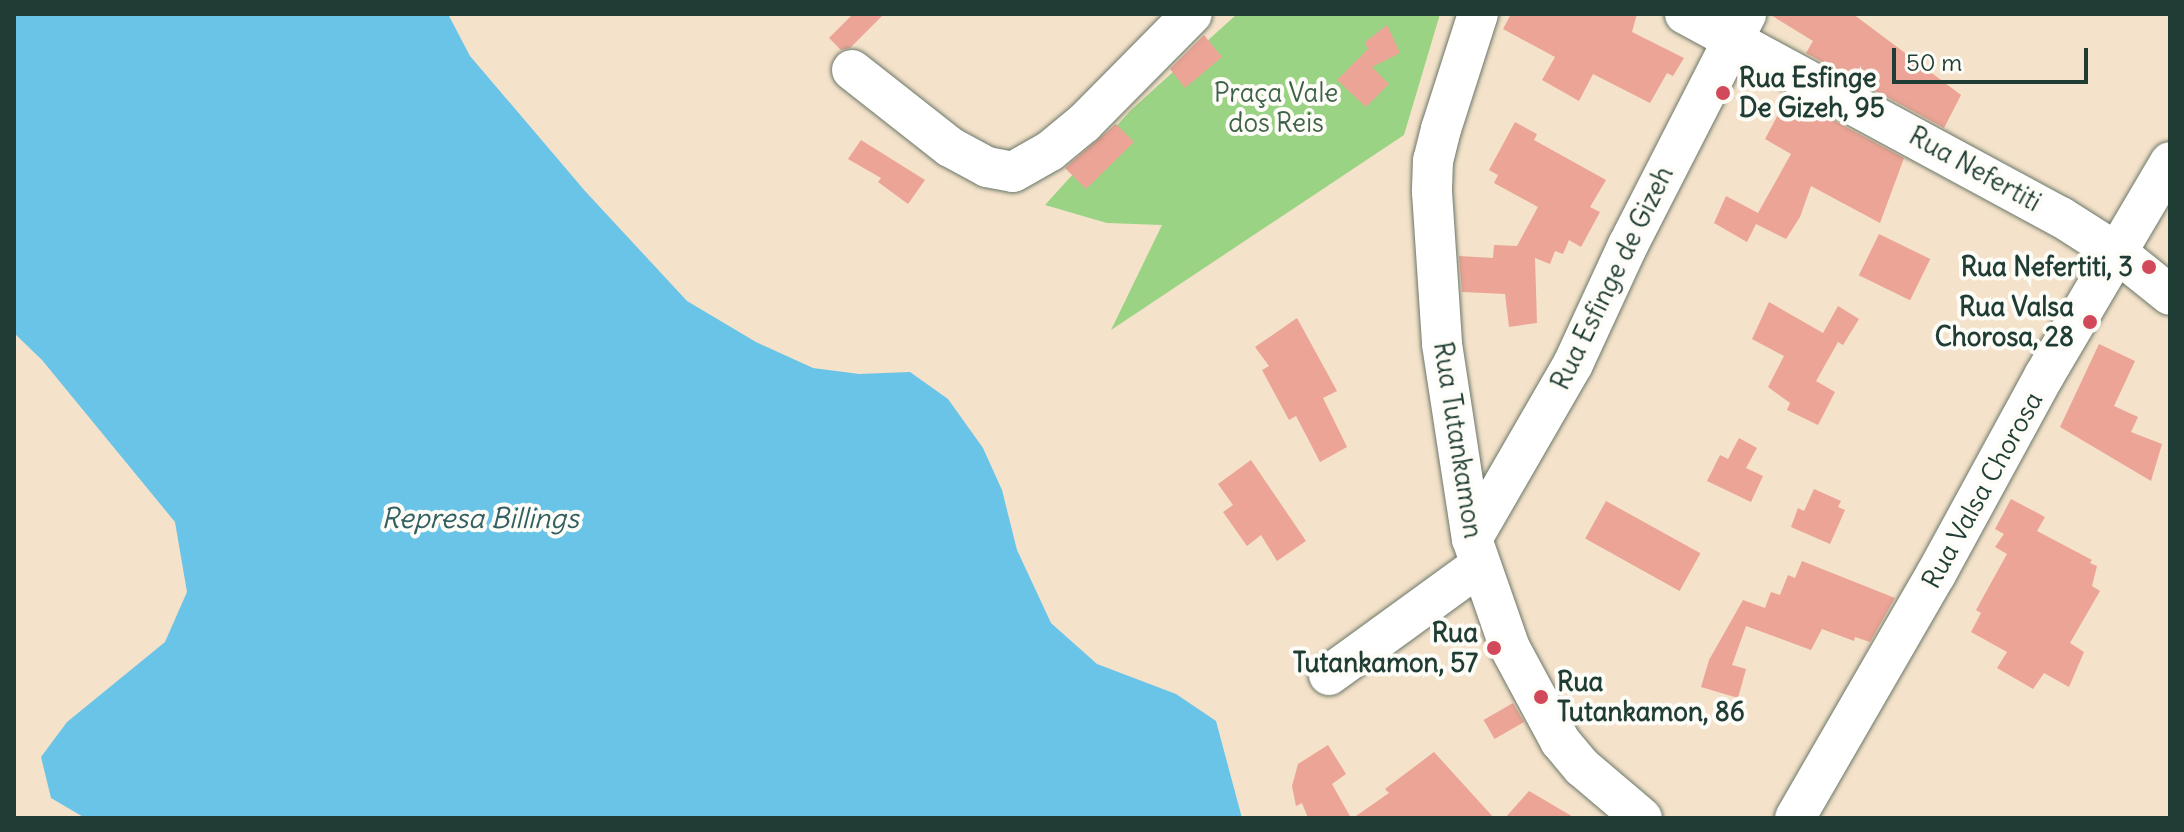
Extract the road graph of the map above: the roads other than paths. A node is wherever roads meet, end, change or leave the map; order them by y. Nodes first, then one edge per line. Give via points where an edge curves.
1 (1192, 14) edge
2 (1478, 14) edge
3 (1685, 14) edge
4 (1739, 27) edge
5 (852, 70) dead end
6 (2170, 162) edge
7 (2119, 254) junction
8 (2170, 295) edge
9 (1476, 552) junction
10 (1329, 675) dead end
11 (1642, 818) edge
12 (1795, 818) edge

1 - 5 street via 1084,123 1013,172 987,167 950,147
2 - 9 street, Rua Tutankamon via 1436,150 1432,192 1442,344
3 - 4 street, Rua Nefertiti
4 - 7 street, Rua Nefertiti
4 - 9 street, Rua Esfinge de Gizeh
6 - 7 street, Rua Valsa Chorosa
7 - 8 street, Rua Nefertiti
7 - 12 street, Rua Valsa Chorosa via 2044,376
9 - 10 street, Rua Esfinge de Gizeh
9 - 11 street, Rua Tutankamon via 1510,648 1560,741

